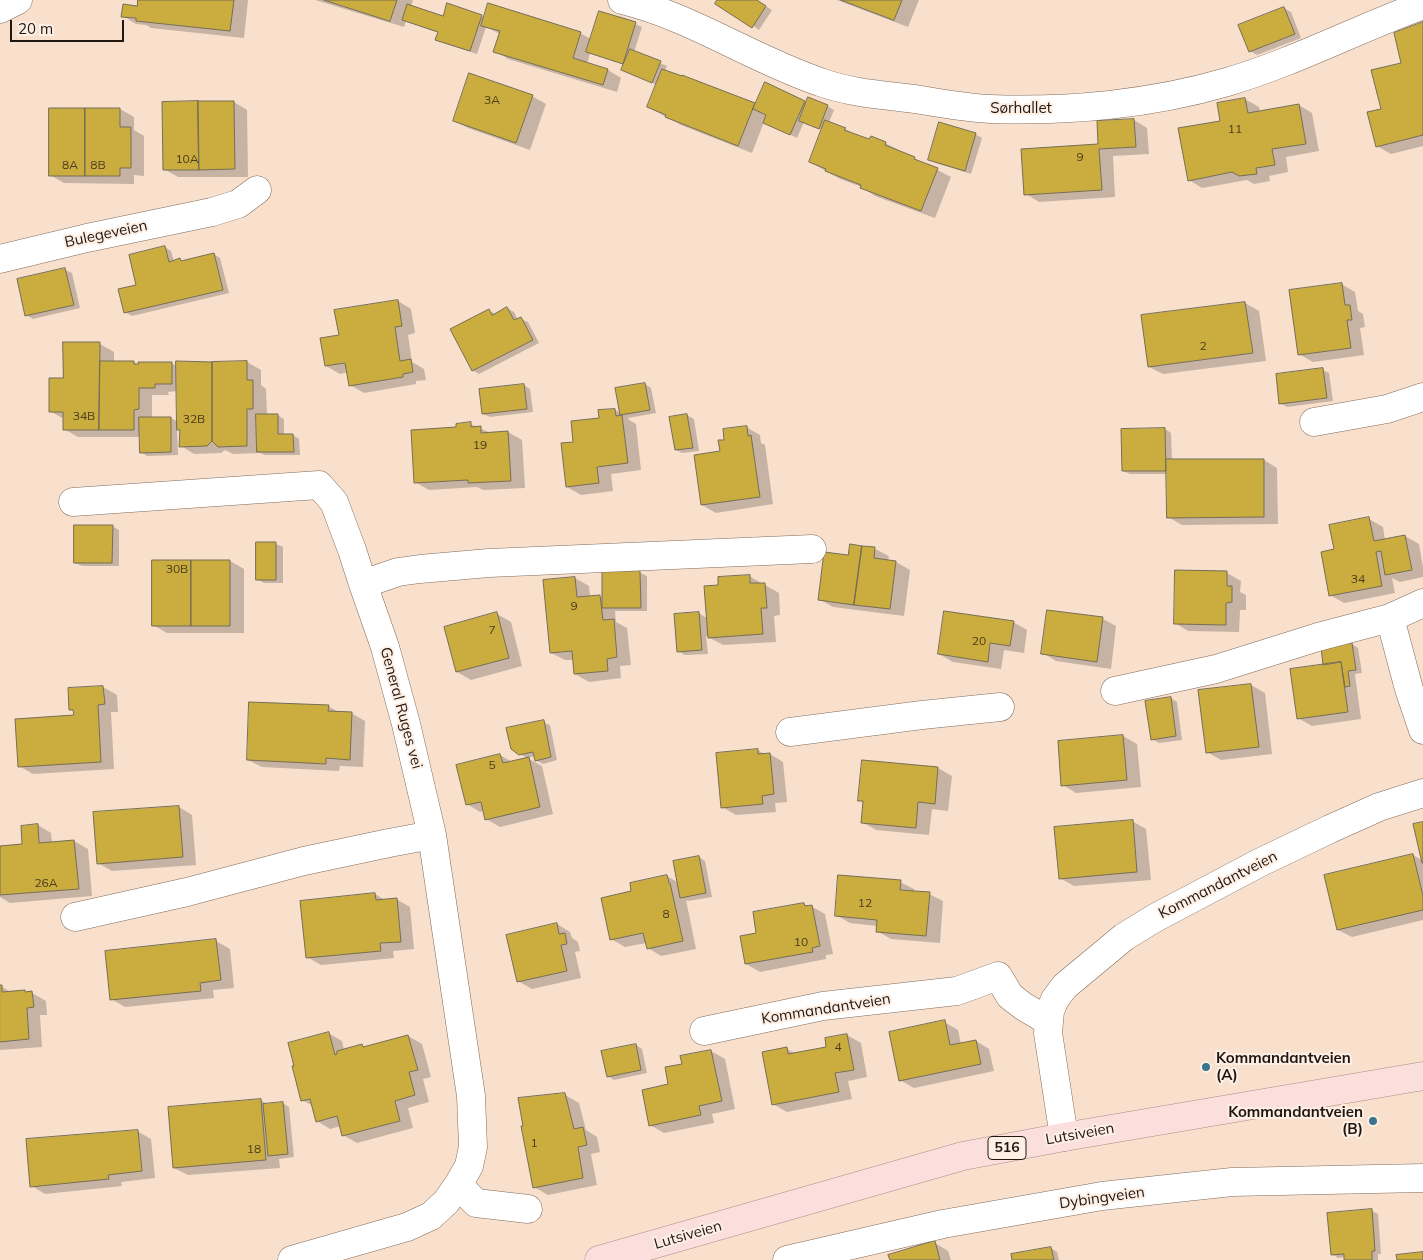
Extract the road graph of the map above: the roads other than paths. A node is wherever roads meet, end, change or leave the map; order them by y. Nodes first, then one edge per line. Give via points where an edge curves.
1 (18, 0) edge
2 (622, 0) edge
3 (1423, 5) edge
4 (0, 9) edge
5 (257, 190) dead end
6 (0, 259) edge
7 (1423, 397) edge
8 (1314, 422) dead end
9 (73, 502) dead end
10 (812, 549) dead end
11 (363, 584) junction
12 (1423, 603) edge
13 (1390, 618) junction
14 (1115, 691) dead end
15 (1000, 707) dead end
16 (1423, 730) edge
17 (790, 732) dead end
18 (1423, 793) edge
19 (432, 835) junction
20 (75, 917) dead end
21 (1048, 1022) junction
22 (704, 1031) dead end
23 (1423, 1076) edge
24 (1064, 1137) junction
25 (1423, 1178) edge
26 (458, 1185) junction
27 (528, 1209) dead end
28 (292, 1260) edge
29 (599, 1260) edge
30 (786, 1260) edge

1 - 4 street
2 - 3 street, Sørhallet via 647,6 820,82 848,90 988,109 1044,109 1137,101 1228,82 1316,50
5 - 6 street, Bulegeveien via 238,204 212,212
7 - 8 street via 1387,409
9 - 11 street, General Ruges vei via 319,485 334,502
10 - 11 street via 479,564 398,572
11 - 19 street, General Ruges vei via 385,647
12 - 13 street
13 - 14 street via 1216,669
13 - 16 street
15 - 17 street
18 - 21 street, Kommandantveien via 1379,807 1330,829 1155,918 1124,937 1065,986 1055,999
19 - 20 street via 304,861
19 - 26 street, General Ruges vei via 471,1096 473,1147
21 - 22 street, Kommandantveien via 1010,996 998,976 957,991 823,1006
21 - 24 street, Kommandantveien
23 - 24 main road, Lutsiveien / 516
24 - 29 main road, Lutsiveien / 516 via 963,1156
25 - 30 street, Dybingveien via 1232,1182 1102,1196 943,1224
26 - 27 street via 476,1203
26 - 28 street, General Ruges vei via 431,1216 407,1227

